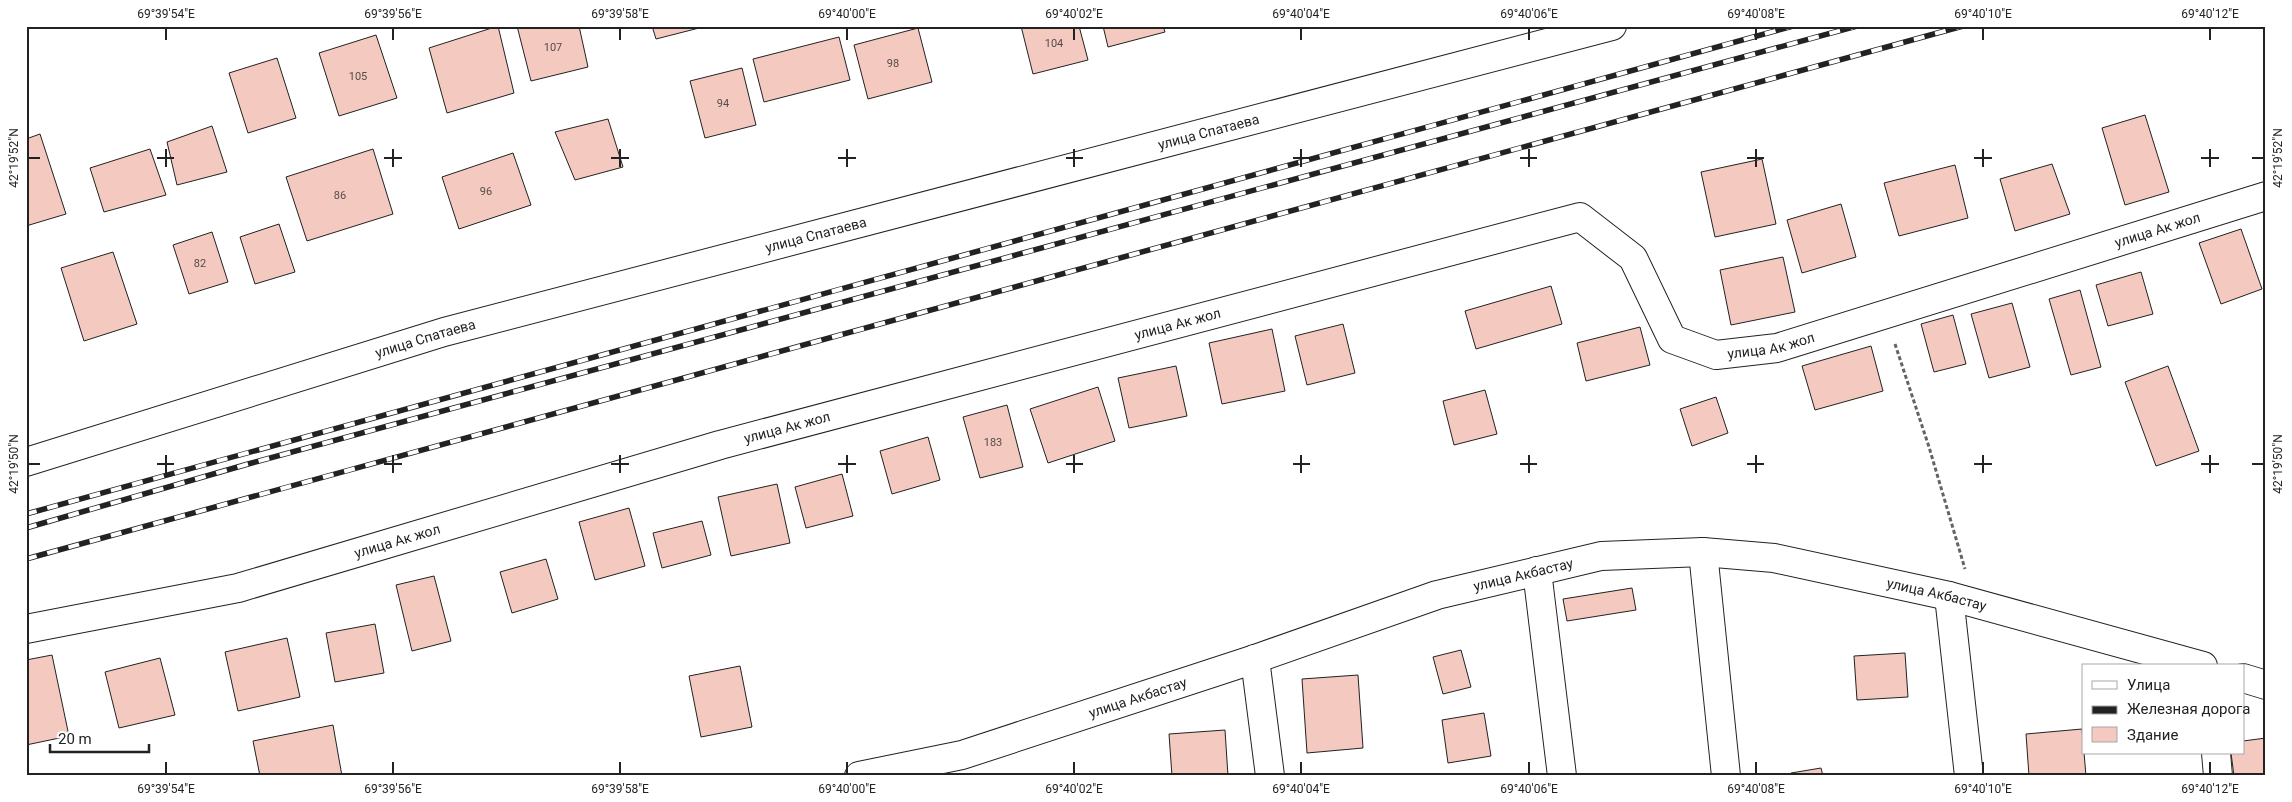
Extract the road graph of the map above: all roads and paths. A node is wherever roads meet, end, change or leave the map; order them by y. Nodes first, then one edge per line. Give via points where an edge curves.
1 (1612, 26) edge
2 (2266, 196) edge
3 (1885, 315) junction
4 (26, 462) edge
5 (1703, 552) junction
6 (1537, 571) junction
7 (1949, 596) junction
8 (1975, 603) junction
9 (26, 629) edge
10 (1255, 659) junction
11 (2196, 664) edge
12 (2244, 678) edge
13 (2266, 685) edge
14 (2216, 754) edge
15 (963, 765) edge
16 (859, 776) edge
17 (1270, 776) edge
18 (1562, 776) edge
19 (1726, 776) edge
20 (1969, 776) edge
21 (2218, 776) edge

1 - 4 street, улица Спатаева via 444,332
2 - 3 street, улица Ак жол
3 - 8 path via 1929,447
3 - 9 street, улица Ак жол via 1777,348 1716,355 1672,339 1633,258 1580,217 720,445 238,588
5 - 6 street, улица Акбастау via 1601,556
5 - 7 street, улица Акбастау via 1774,558
5 - 19 street
6 - 10 street, улица Акбастау via 1437,595
6 - 18 street
7 - 8 street, улица Акбастау
7 - 20 street
8 - 11 street, улица Акбастау
10 - 15 street, улица Акбастау
10 - 17 street
12 - 13 street
14 - 21 street
15 - 16 street, улица Акбастау

